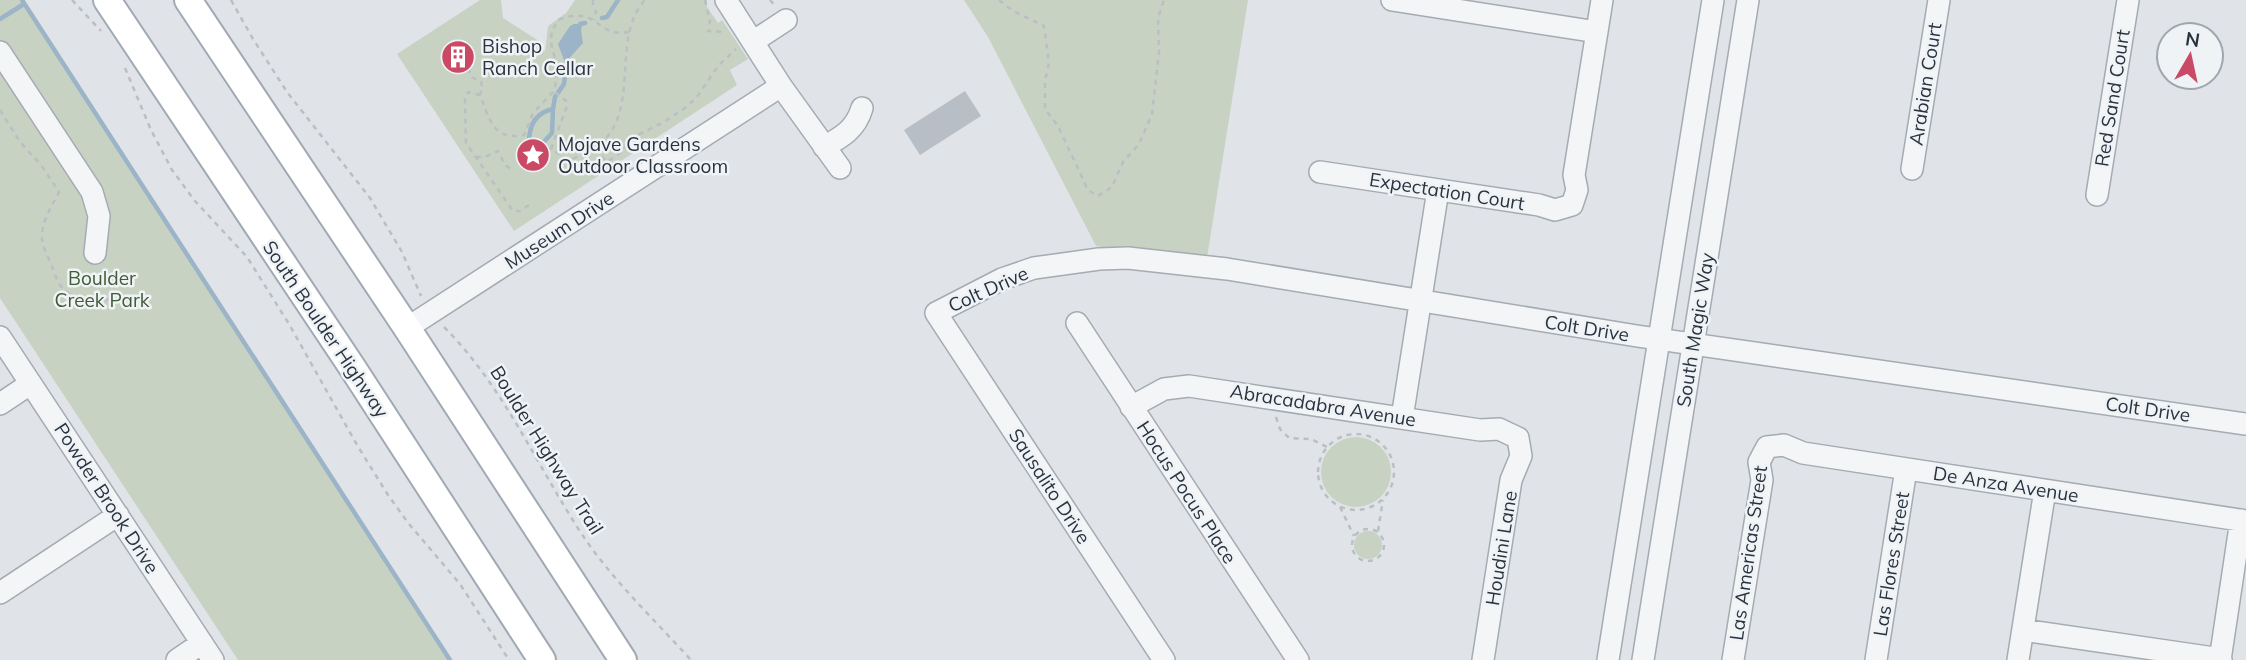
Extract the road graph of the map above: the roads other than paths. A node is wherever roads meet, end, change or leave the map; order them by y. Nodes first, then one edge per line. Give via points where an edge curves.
1 (107, 0) edge
2 (188, 0) edge
3 (726, 0) edge
4 (1392, 0) edge
5 (1602, 0) edge
6 (1713, 0) edge
7 (1748, 0) edge
8 (1939, 0) edge
9 (2128, 0) edge
10 (786, 20) dead end
11 (1597, 32) junction
12 (744, 44) junction
13 (0, 52) edge
14 (781, 86) junction
15 (862, 108) dead end
16 (824, 147) junction
17 (840, 168) dead end
18 (1912, 169) dead end
19 (1320, 172) dead end
20 (1437, 190) junction
21 (2097, 195) dead end
22 (95, 254) dead end
23 (1419, 300) junction
24 (936, 313) joint
25 (1077, 323) dead end
26 (407, 328) junction
27 (0, 337) edge
28 (1658, 339) junction
29 (1693, 343) junction
30 (30, 384) junction
31 (0, 404) edge
32 (1131, 407) junction
33 (1402, 418) junction
34 (2246, 424) edge
35 (1518, 438) joint
36 (1767, 447) joint
37 (1906, 469) junction
38 (2045, 490) junction
39 (118, 515) junction
40 (2244, 521) edge
41 (0, 593) edge
42 (2023, 630) junction
43 (207, 652) edge
44 (177, 660) edge
45 (542, 660) edge
46 (623, 660) edge
47 (1164, 660) edge
48 (1298, 660) edge
49 (1483, 660) edge
50 (1608, 660) edge
51 (1643, 660) edge
52 (1733, 660) edge
53 (1876, 660) edge
54 (2018, 660) edge
55 (2220, 660) edge

1 - 45 main road, South Boulder Highway
2 - 26 main road
3 - 12 street
4 - 11 street
5 - 11 street
6 - 28 street, South Magic Way
7 - 29 street, South Magic Way
8 - 18 street, Arabian Court
9 - 21 street, Red Sand Court
10 - 12 street
11 - 20 street, Expectation Court via 1572,205 1555,210
12 - 14 street
13 - 22 street via 92,192 99,216
14 - 16 street
14 - 26 street, Museum Drive
15 - 16 street via 858,122
16 - 17 street
19 - 20 street, Expectation Court
20 - 23 street
23 - 24 street, Colt Drive via 1128,258 1034,268
23 - 28 street, Colt Drive
23 - 33 street
24 - 47 street, Sausalito Drive
25 - 32 street, Hocus Pocus Place
26 - 46 main road
27 - 30 street, Powder Brook Drive
28 - 29 street, Colt Drive
28 - 50 street, South Magic Way
29 - 34 street, Colt Drive
29 - 51 street, South Magic Way
30 - 31 street
30 - 39 street, Powder Brook Drive
32 - 33 street, Abracadabra Avenue via 1164,389 1189,386
32 - 48 street, Hocus Pocus Place
33 - 35 street, Abracadabra Avenue via 1499,429
35 - 49 street, Houdini Lane via 1521,456 1511,480
36 - 37 street, De Anza Avenue via 1784,445 1802,453
36 - 52 street, Las Americas Street via 1759,463 1762,480
37 - 38 street, De Anza Avenue
37 - 53 street, Las Flores Street
38 - 40 street, De Anza Avenue
38 - 42 street
39 - 41 street
39 - 43 street, Powder Brook Drive
40 - 55 street
42 - 54 street
42 - 55 street
43 - 44 street

